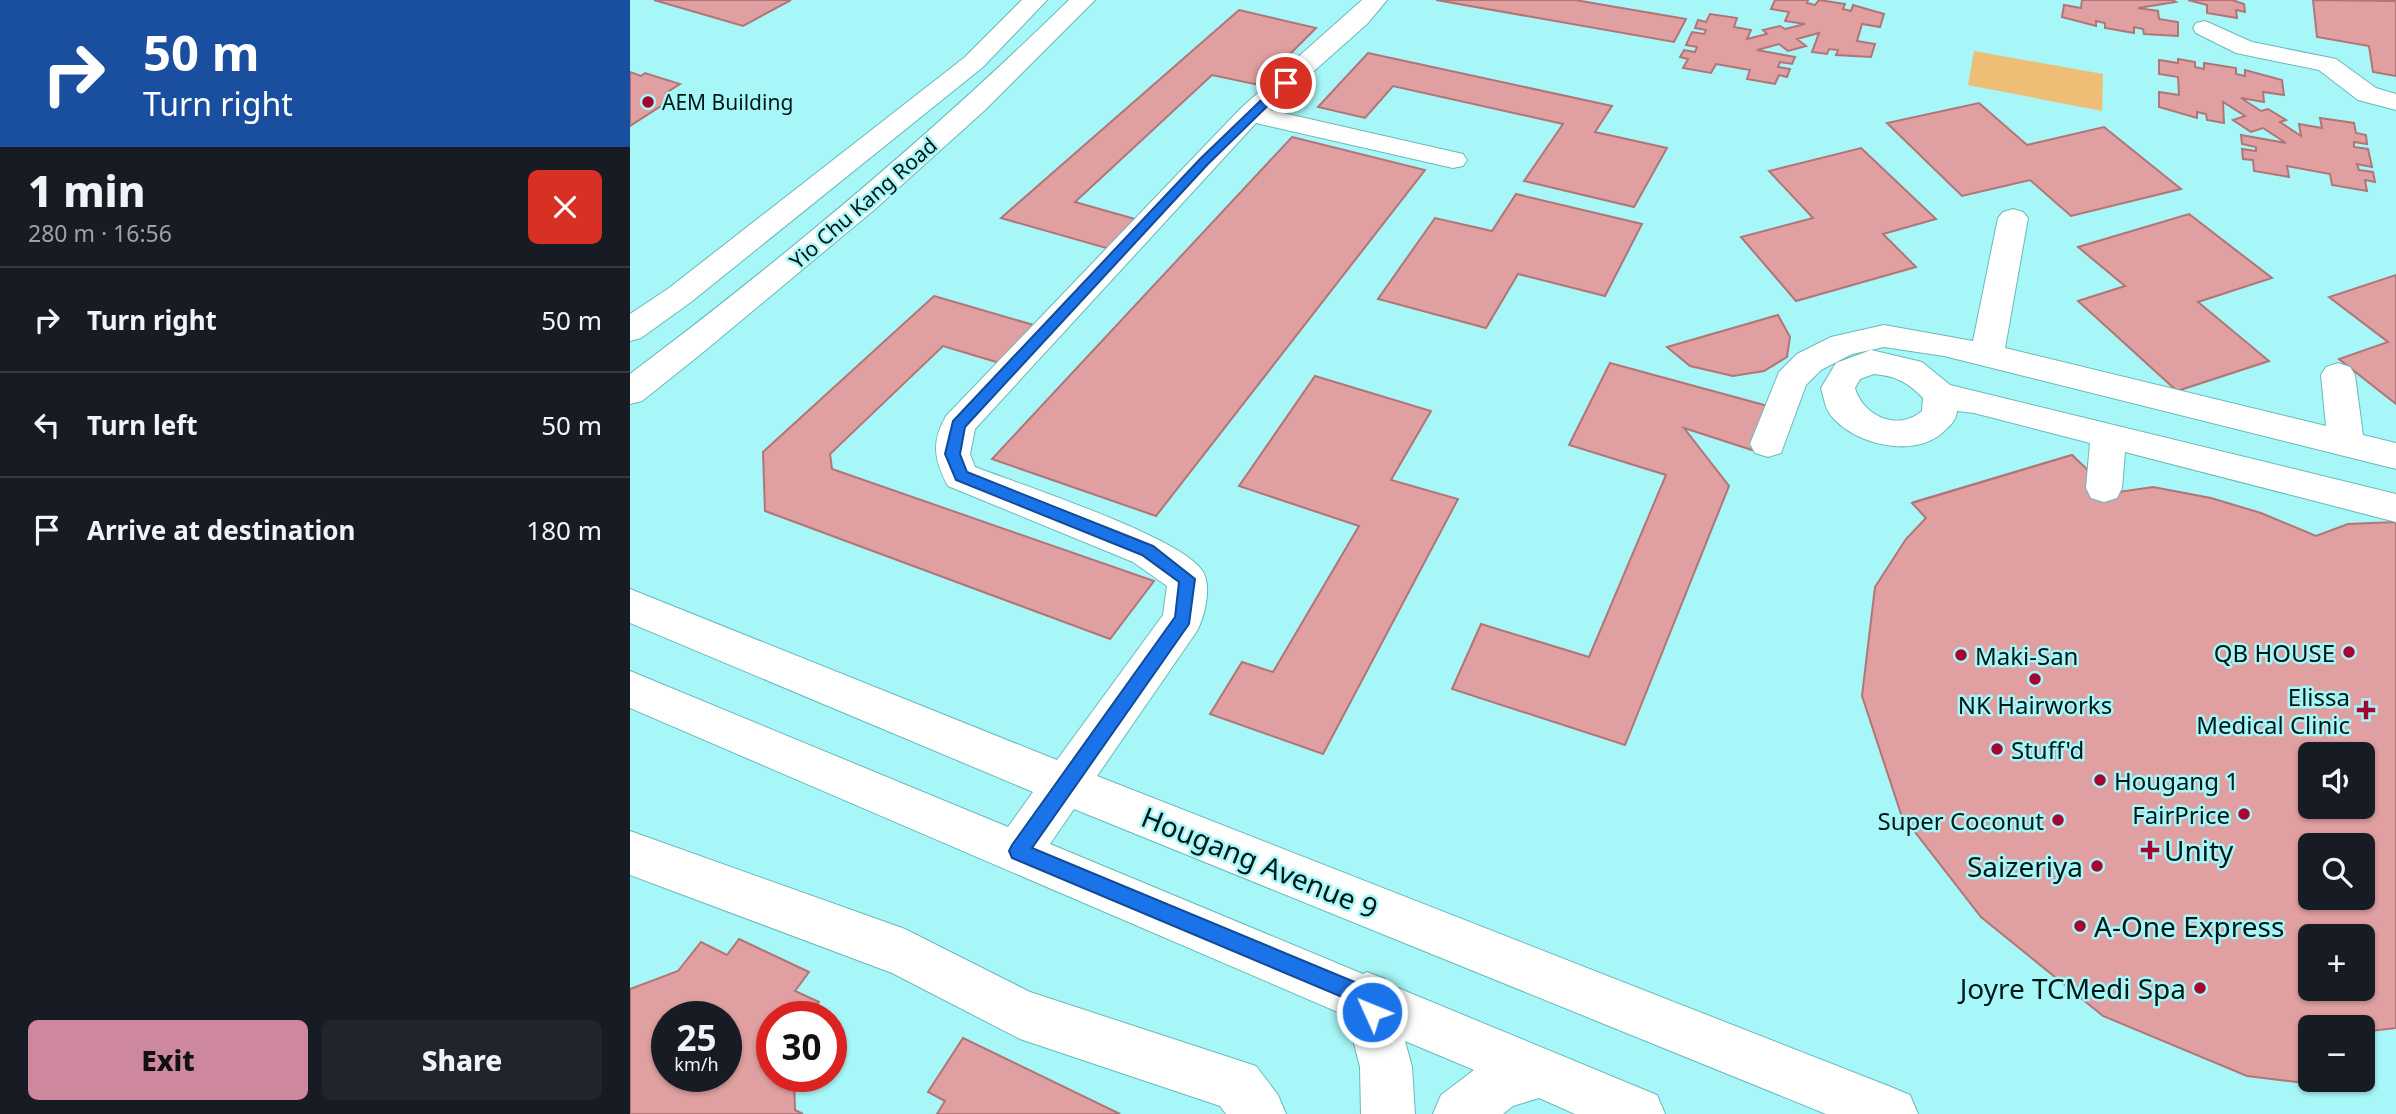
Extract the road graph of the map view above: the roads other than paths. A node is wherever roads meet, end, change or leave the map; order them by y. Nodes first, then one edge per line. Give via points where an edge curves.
1 (1035, 0) edge
2 (1083, 0) edge
3 (1375, 0) edge
4 (2205, 28) dead end
5 (2396, 103) edge
6 (1250, 114) junction
7 (1453, 160) dead end
8 (2013, 218) dead end
9 (630, 330) edge
10 (682, 352) junction
11 (1987, 356) junction
12 (2338, 375) dead end
13 (630, 392) edge
14 (1940, 396) dead end
15 (630, 413) edge
16 (2108, 435) junction
17 (1768, 444) dead end
18 (2346, 444) junction
19 (2396, 456) edge
20 (2104, 488) dead end
21 (2396, 508) edge
22 (630, 605) edge
23 (630, 689) edge
24 (1065, 784) junction
25 (1018, 851) junction
26 (630, 853) edge
27 (1367, 997) junction
28 (1539, 1072) junction
29 (1259, 1114) edge
30 (1388, 1114) edge
31 (1460, 1114) edge
32 (1638, 1114) edge
33 (1891, 1114) edge

1 - 9 street, Yio Chu Kang Road via 964,70
2 - 10 street, Yio Chu Kang Road via 867,203
3 - 6 street
4 - 5 street via 2245,48 2326,64 2367,94
6 - 7 street
6 - 24 street via 958,425 952,454 961,476 1147,551 1187,579 1183,619
8 - 11 street
10 - 13 street, Yio Chu Kang Road
10 - 15 street
11 - 17 street via 1884,337 1843,345 1810,362 1791,380
11 - 18 street
12 - 18 street
14 - 16 street
16 - 20 street
16 - 21 street
18 - 19 street
22 - 24 street, Hougang Avenue 9
23 - 25 street
24 - 25 street
24 - 33 street, Hougang Avenue 9
25 - 27 street
26 - 29 street via 905,953 1011,1027 1237,1085
27 - 28 street
27 - 30 street via 1386,1067
28 - 31 street via 1499,1084
28 - 32 street

